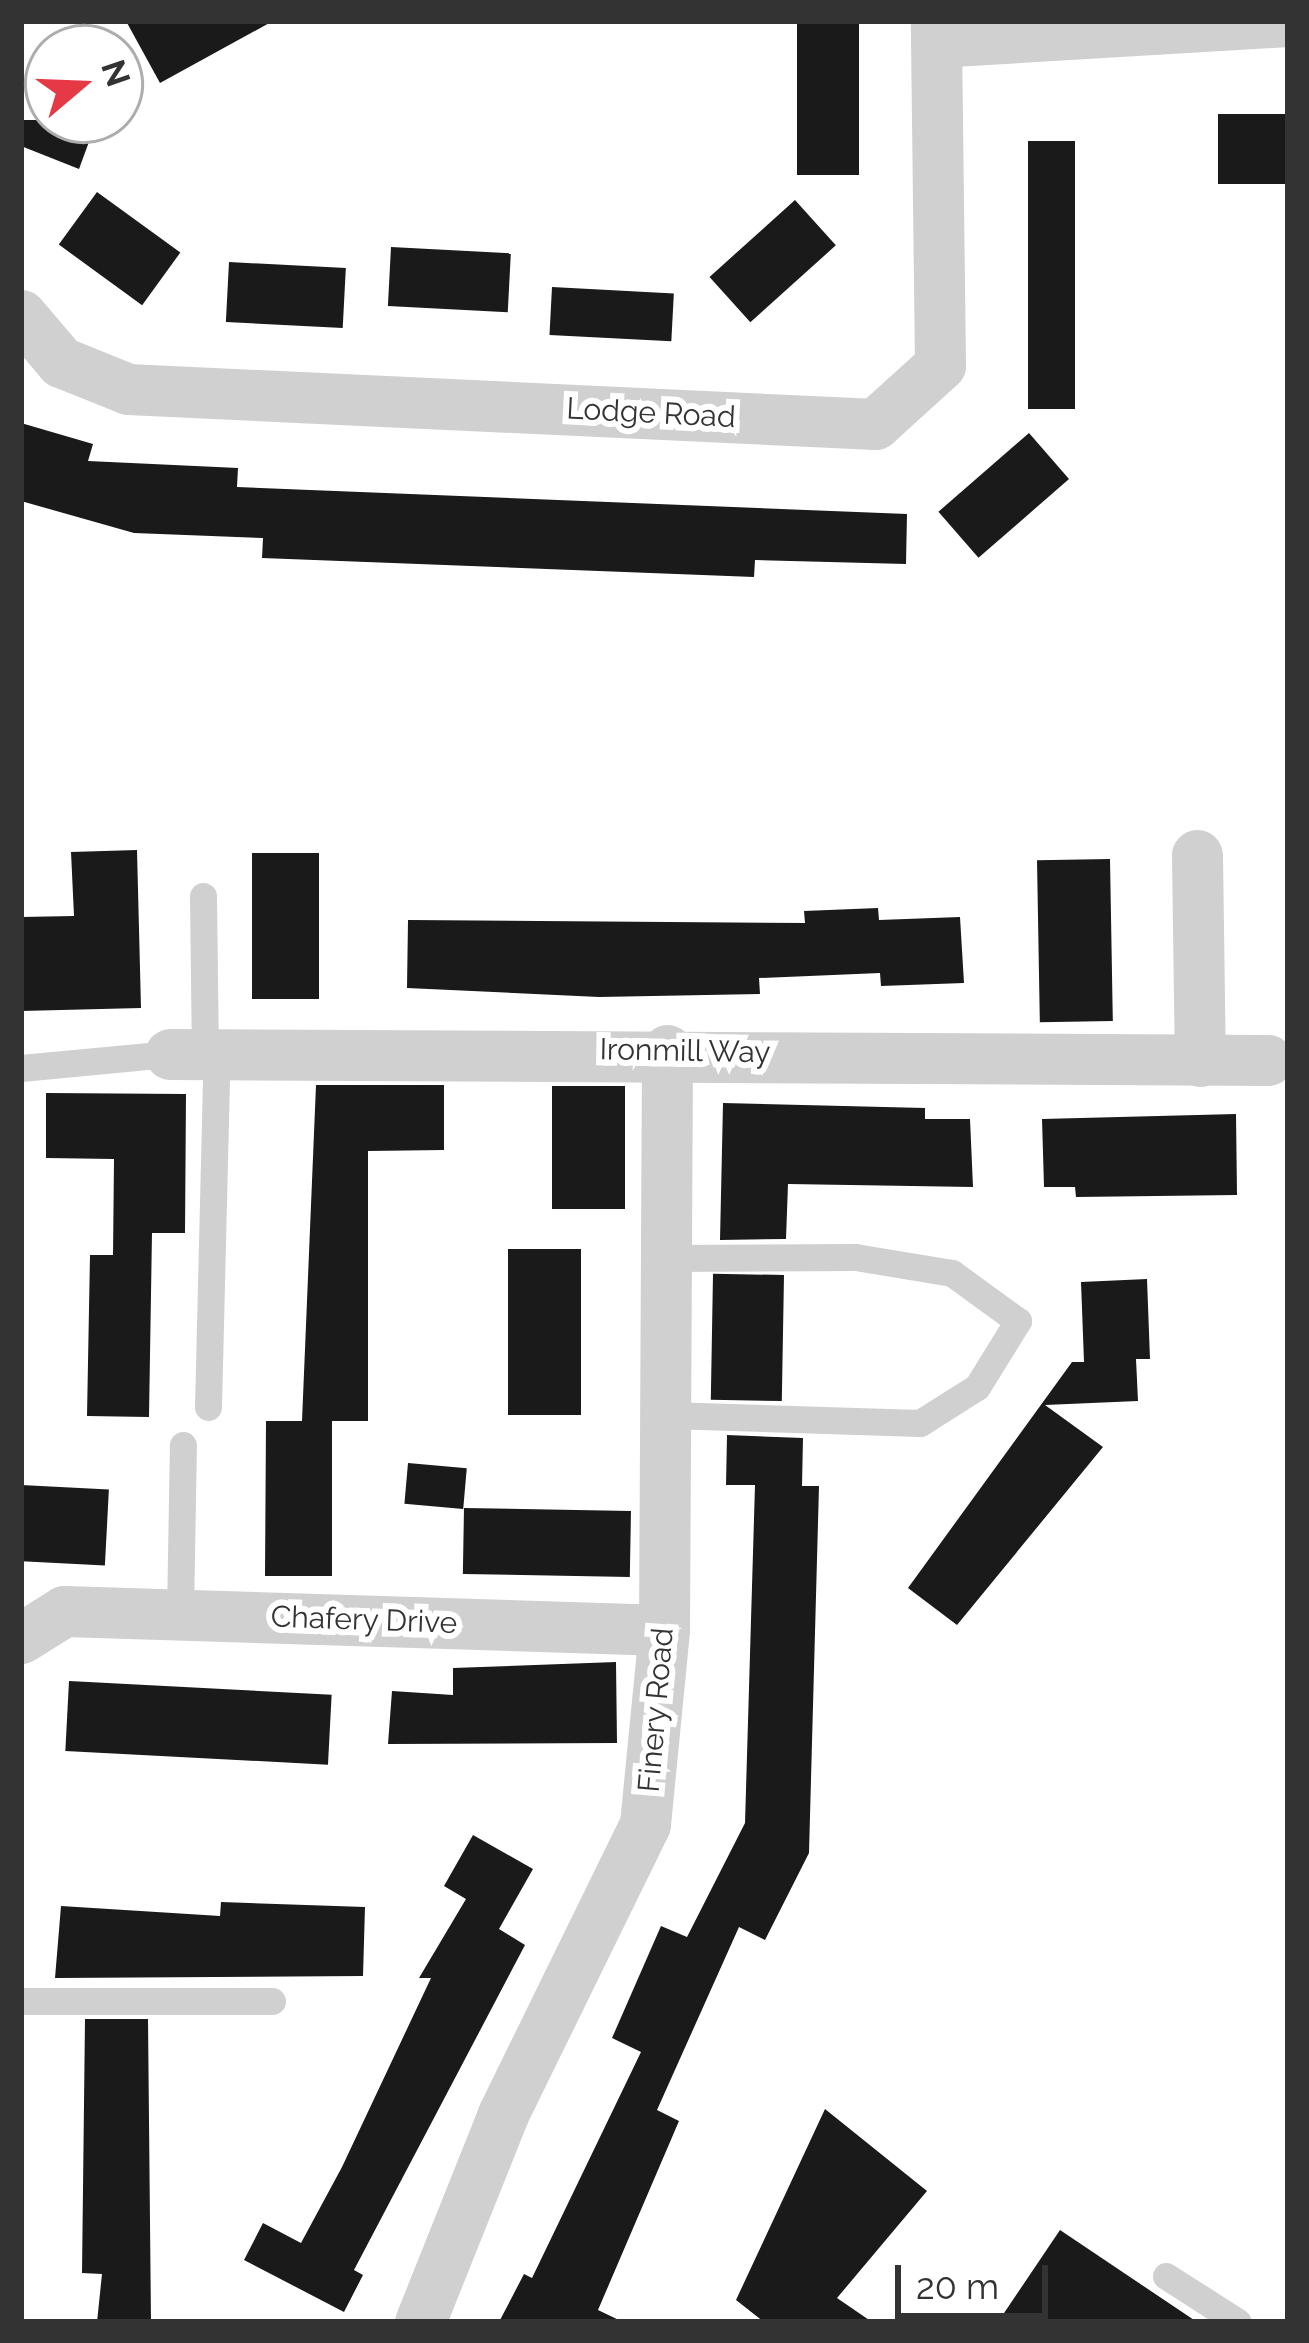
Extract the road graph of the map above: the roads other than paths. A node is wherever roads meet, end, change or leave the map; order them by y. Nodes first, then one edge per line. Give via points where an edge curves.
1 (1287, 21) edge
2 (936, 32) edge
3 (21, 315) edge
4 (1197, 855) dead end
5 (203, 896) dead end
6 (667, 1050) junction
7 (198, 1052) junction
8 (1268, 1060) dead end
9 (1200, 1061) junction
10 (21, 1068) edge
11 (668, 1258) junction
12 (208, 1407) dead end
13 (667, 1415) junction
14 (183, 1445) dead end
15 (180, 1613) junction
16 (664, 1630) junction
17 (21, 1638) edge
18 (21, 2001) edge
19 (272, 2001) dead end
20 (1166, 2276) dead end
21 (420, 2322) edge
22 (1238, 2322) edge

1 - 2 street
2 - 3 street, Lodge Road via 940,365 875,424 128,388 62,362
4 - 9 street
5 - 7 lane
6 - 7 street, Ironmill Way
6 - 9 street, Ironmill Way
6 - 11 street, Finery Road
7 - 10 lane
7 - 12 lane
8 - 9 street, Ironmill Way
11 - 13 street, Finery Road
11 - 13 lane via 855,1257 952,1274 1018,1321 977,1387 920,1423
13 - 16 street, Finery Road
14 - 15 lane
15 - 16 street, Chafery Drive
15 - 17 street, Chafery Drive via 64,1611
16 - 21 street, Finery Road via 645,1824 503,2114
18 - 19 lane
20 - 22 lane

